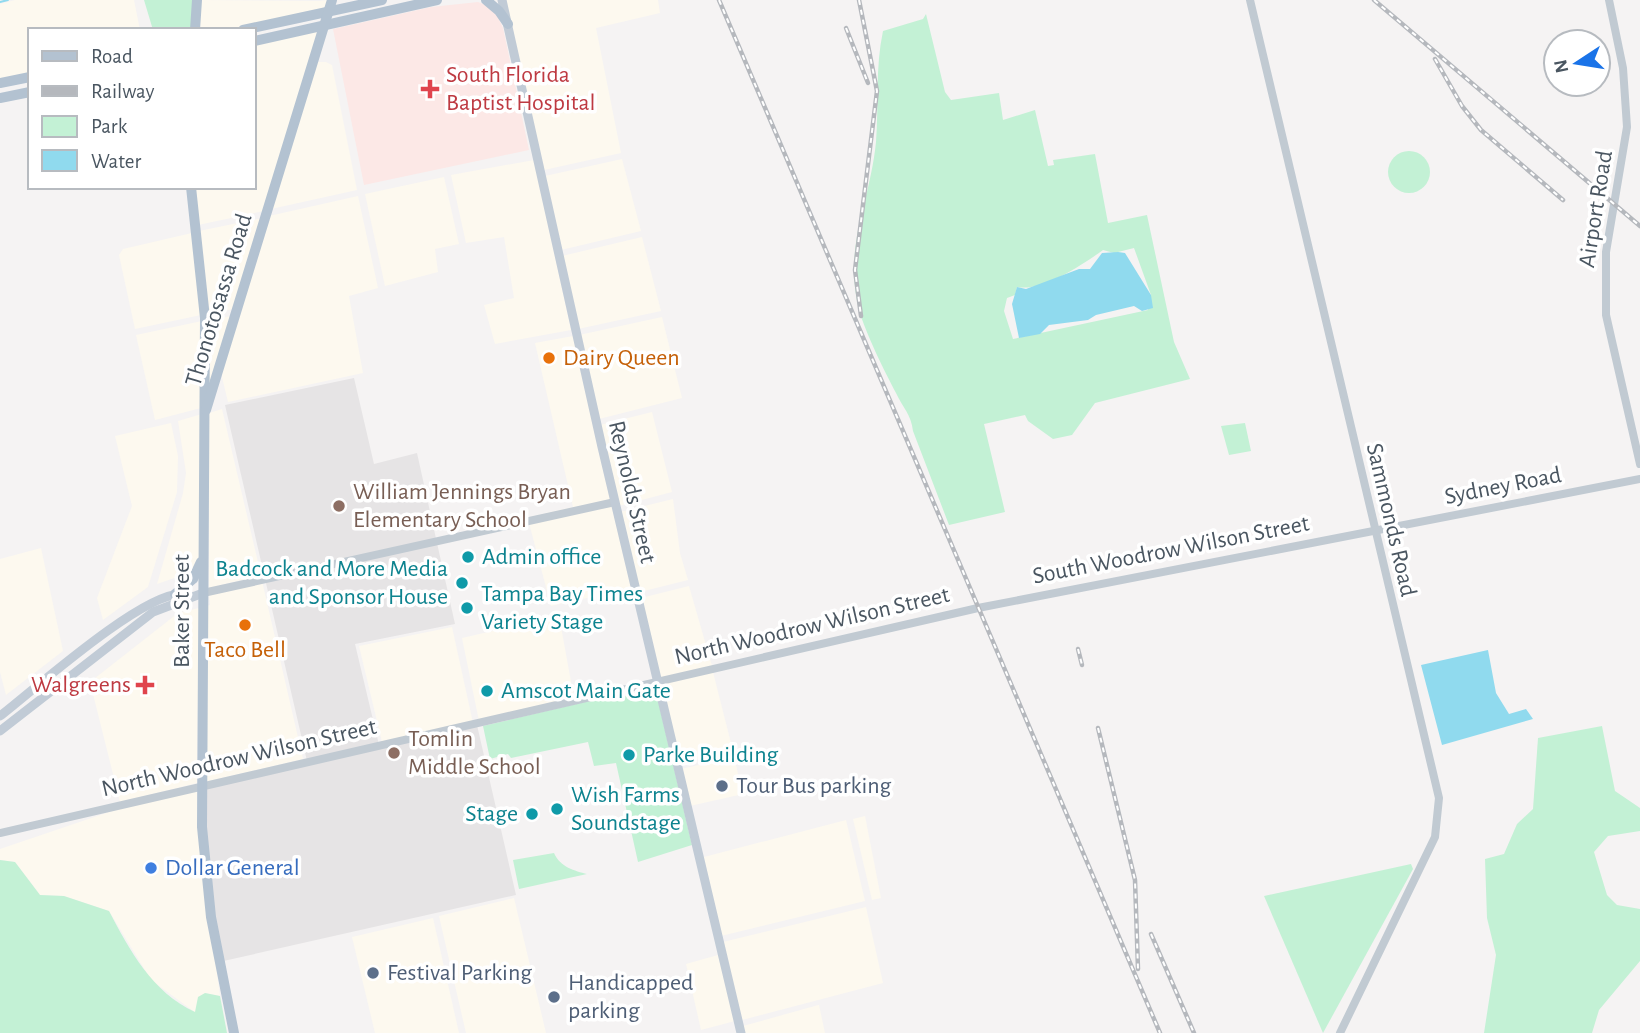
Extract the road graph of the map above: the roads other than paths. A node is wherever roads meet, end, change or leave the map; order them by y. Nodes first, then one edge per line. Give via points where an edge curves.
1 (197, 0) edge
2 (382, 0) edge
3 (437, 0) edge
4 (486, 0) edge
5 (502, 0) edge
6 (1250, 0) edge
7 (1609, 0) edge
8 (330, 5) edge
9 (326, 24) junction
10 (508, 24) junction
11 (195, 28) edge
12 (250, 28) edge
13 (256, 41) edge
14 (28, 78) edge
15 (0, 83) edge
16 (28, 92) edge
17 (0, 98) edge
18 (191, 189) edge
19 (206, 410) junction
20 (1640, 464) edge
21 (1640, 479) edge
22 (615, 502) junction
23 (1373, 530) junction
24 (203, 558) junction
25 (203, 593) junction
26 (175, 594) junction
27 (151, 601) junction
28 (166, 604) junction
29 (978, 608) joint
30 (139, 622) junction
31 (658, 682) junction
32 (0, 716) edge
33 (0, 731) edge
34 (201, 786) junction
35 (0, 832) edge
36 (234, 1033) edge
37 (741, 1033) edge
38 (1340, 1033) edge

1 - 11 main road
2 - 8 main road
3 - 9 main road
4 - 10 main road
5 - 10 main road, Reynolds Street
6 - 23 street, Sammonds Road
7 - 20 street, Airport Road via 1623,68 1627,127 1606,252 1606,316
8 - 9 main road, Thonotosassa Road
8 - 12 main road
9 - 13 main road
9 - 19 main road, Thonotosassa Road
10 - 22 main road, Reynolds Street
14 - 15 main road
16 - 17 main road
18 - 19 main road, Baker Street via 204,299
19 - 24 main road, Baker Street
21 - 23 street, Sydney Road
22 - 25 street
22 - 31 main road, Reynolds Street
23 - 29 street, South Woodrow Wilson Street
23 - 38 street, Sammonds Road via 1439,817 1435,837
24 - 25 main road, Baker Street
24 - 26 main road via 193,579
25 - 26 main road
25 - 28 main road
25 - 34 main road, Baker Street
26 - 27 main road
27 - 28 main road
27 - 30 main road
27 - 32 main road
28 - 30 main road
29 - 31 street, North Woodrow Wilson Street
30 - 33 main road
31 - 34 street, North Woodrow Wilson Street
31 - 37 main road, Reynolds Street
34 - 35 street, North Woodrow Wilson Street
34 - 36 main road, Baker Street via 210,908

